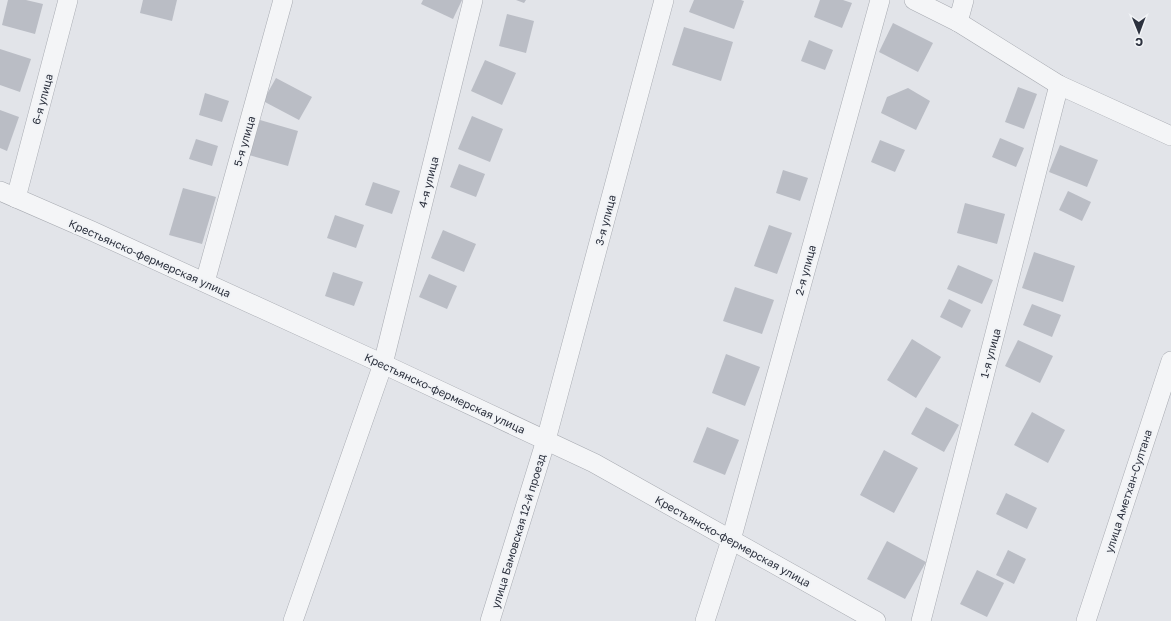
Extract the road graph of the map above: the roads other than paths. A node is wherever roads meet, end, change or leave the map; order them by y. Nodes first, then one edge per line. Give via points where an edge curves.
1 (68, 0) edge
2 (284, 0) edge
3 (473, 0) edge
4 (664, 0) edge
5 (880, 0) edge
6 (914, 0) edge
7 (964, 0) edge
8 (958, 22) junction
9 (1059, 86) junction
10 (1171, 136) edge
11 (8, 195) edge
12 (205, 282) junction
13 (1171, 361) edge
14 (383, 364) junction
15 (546, 440) junction
16 (731, 540) junction
17 (293, 621) edge
18 (490, 621) edge
19 (704, 621) edge
20 (876, 621) edge
21 (921, 621) edge
22 (1086, 621) edge

1 - 11 street, 6-я улица
2 - 12 street, 5-я улица
3 - 14 street, 4-я улица
4 - 15 street, 3-я улица
5 - 16 street, 2-я улица
6 - 8 street
7 - 8 street
8 - 9 street
9 - 10 street
9 - 21 street, 1-я улица
11 - 12 street, Крестьянско-фермерская улица
12 - 14 street, Крестьянско-фермерская улица
13 - 22 street, улица Аметхан-Султана
14 - 15 street, Крестьянско-фермерская улица
14 - 17 street, 4-я улица
15 - 16 street, Крестьянско-фермерская улица via 594,463
15 - 18 street, улица Бамовская 12-й проезд
16 - 19 street, 2-я улица
16 - 20 street, Крестьянско-фермерская улица

